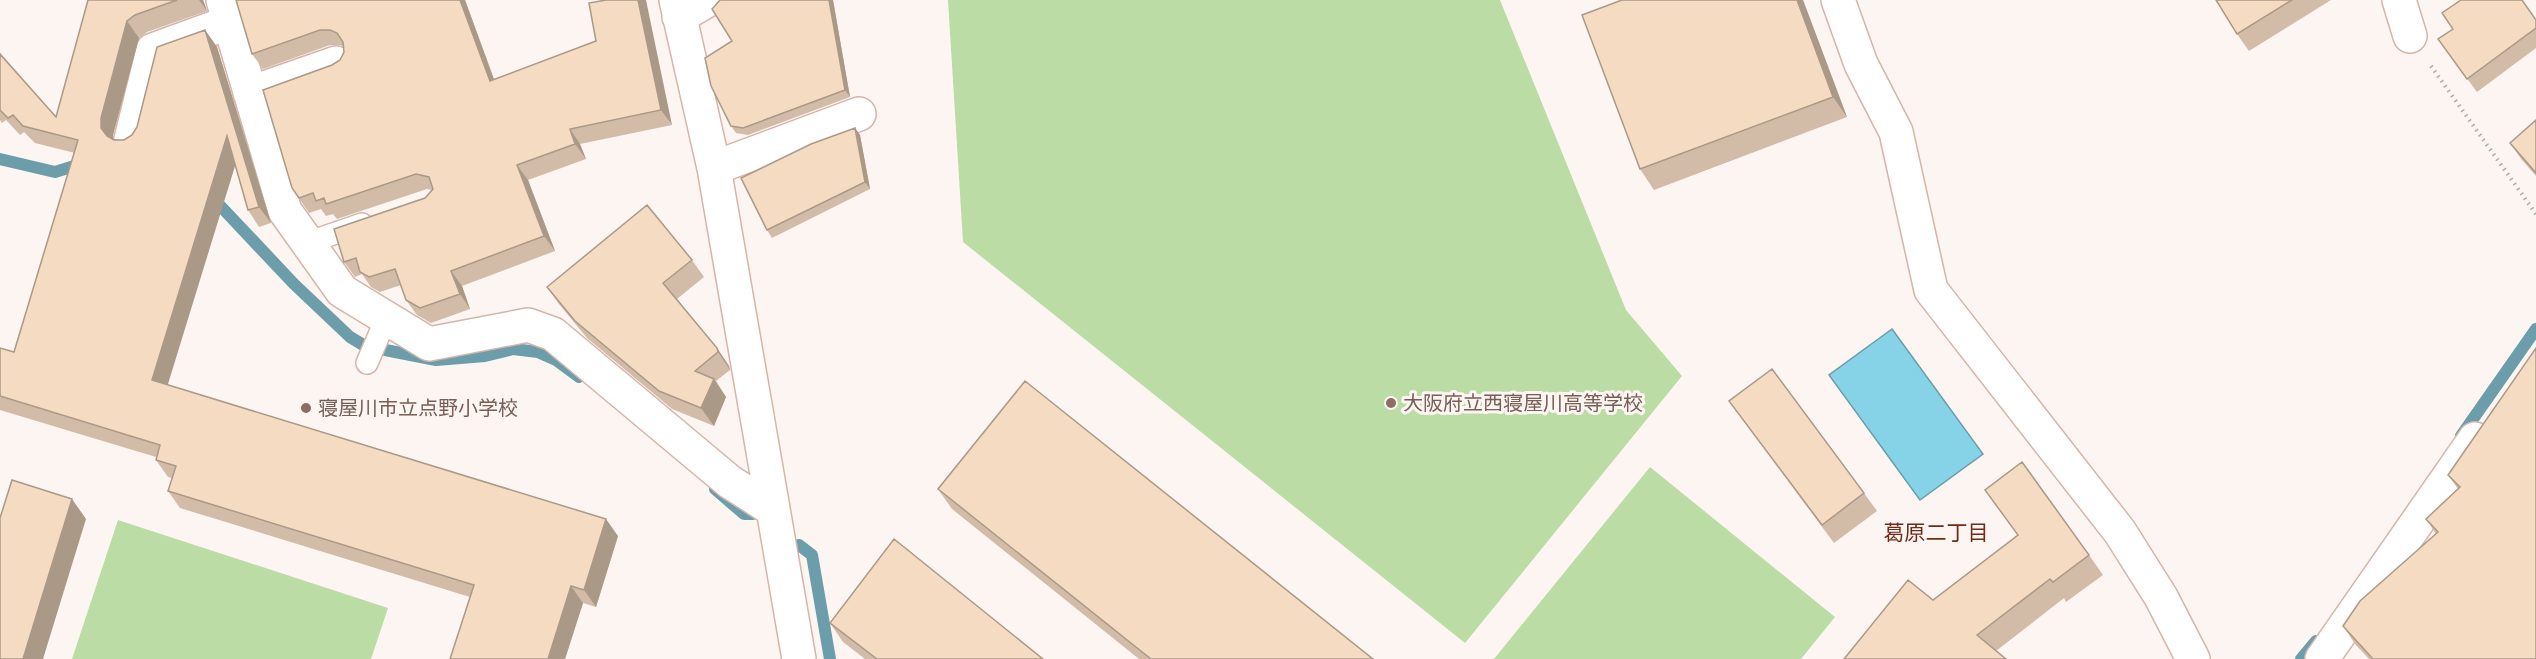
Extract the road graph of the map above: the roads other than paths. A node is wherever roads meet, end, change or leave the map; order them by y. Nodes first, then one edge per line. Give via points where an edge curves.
1 (708, 0) edge
2 (1838, 0) edge
3 (2399, 0) edge
4 (677, 8) edge
5 (227, 11) edge
6 (2410, 36) road end
7 (336, 63) edge
8 (250, 93) junction
9 (859, 114) dead end
10 (131, 139) edge
11 (714, 168) junction
12 (386, 216) edge
13 (307, 243) junction
14 (384, 325) junction
15 (367, 363) dead end
16 (2490, 418) edge
17 (772, 509) junction
18 (800, 659) edge
19 (2193, 659) edge
20 (2322, 659) edge

1 - 4 street
2 - 19 street via 1862,64 1896,132 1931,290 2120,532 2161,597
3 - 6 street
4 - 11 street
5 - 8 street
5 - 10 street via 153,50
7 - 8 street
8 - 13 street via 285,211
9 - 11 street
11 - 17 street
12 - 13 lane
13 - 14 street via 342,291
14 - 15 lane
14 - 17 street via 429,344 528,326 553,334 730,482
16 - 20 street
17 - 18 street

